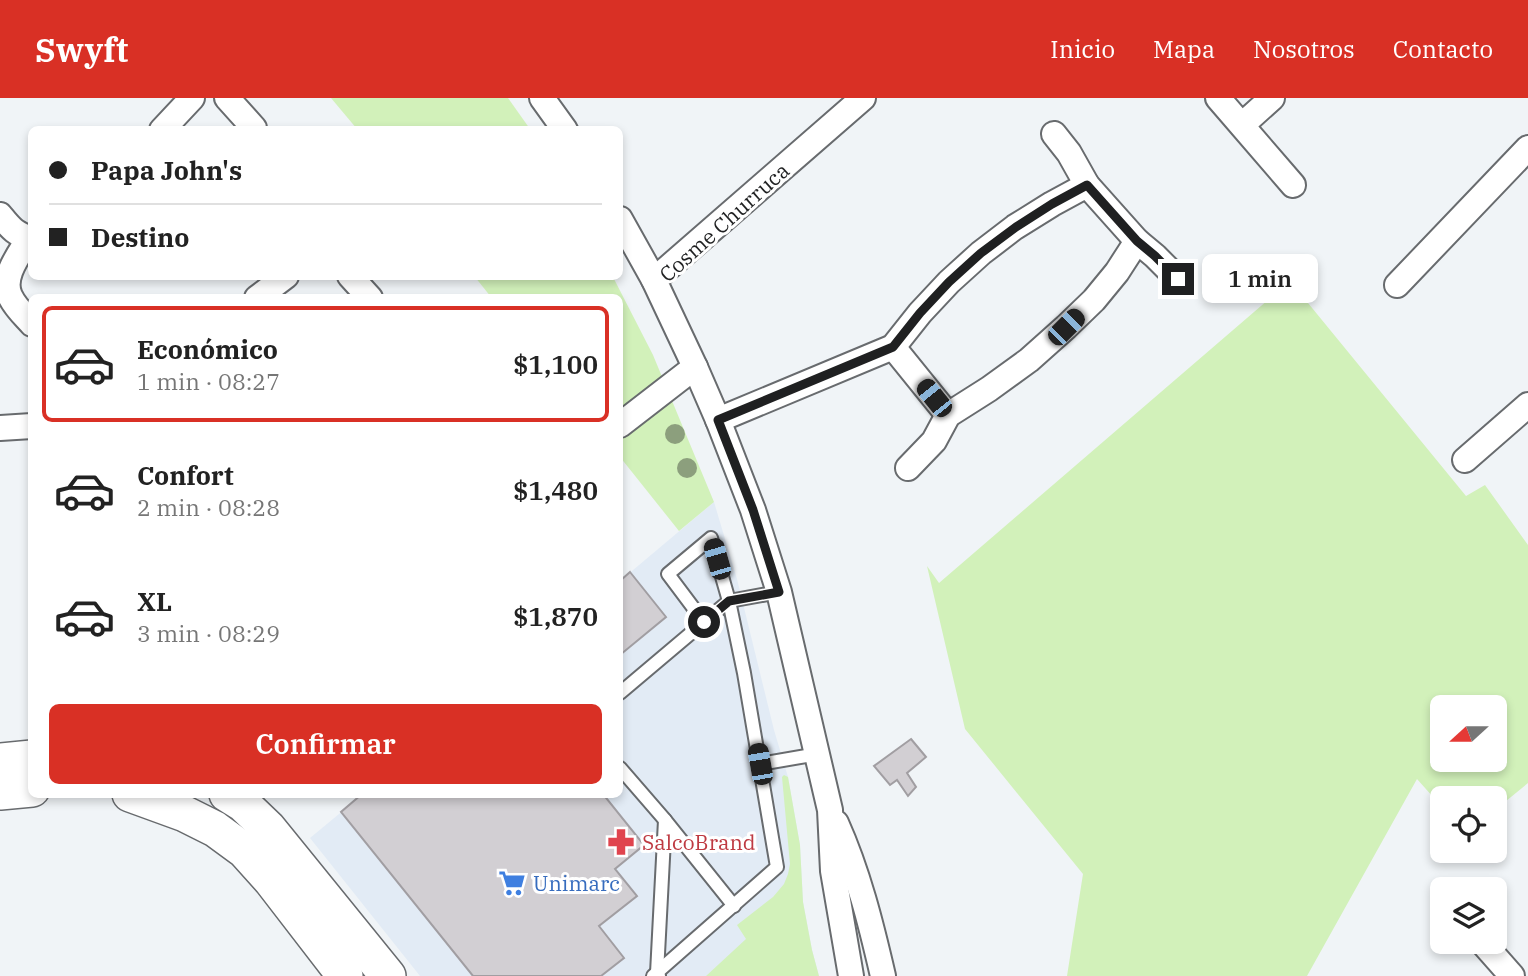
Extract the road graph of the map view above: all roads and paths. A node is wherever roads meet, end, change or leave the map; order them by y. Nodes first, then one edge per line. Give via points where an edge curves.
1 (192, 98) edge
2 (227, 98) edge
3 (542, 98) edge
4 (863, 98) edge
5 (1218, 98) edge
6 (1272, 98) edge
7 (1242, 125) junction
8 (166, 126) edge
9 (252, 126) edge
10 (562, 126) edge
11 (1054, 134) dead end
12 (1528, 148) edge
13 (1087, 185) junction
14 (1293, 185) dead end
15 (0, 215) edge
16 (623, 224) edge
17 (28, 237) edge
18 (28, 241) edge
19 (1137, 241) junction
20 (1178, 279) dead end
21 (281, 280) edge
22 (354, 280) edge
23 (654, 280) junction
24 (1397, 285) dead end
25 (262, 294) edge
26 (366, 294) edge
27 (28, 319) edge
28 (893, 347) junction
29 (695, 367) junction
30 (1528, 405) edge
31 (948, 415) junction
32 (718, 420) junction
33 (623, 423) edge
34 (28, 426) edge
35 (0, 428) edge
36 (1465, 460) dead end
37 (908, 468) dead end
38 (779, 592) junction
39 (729, 601) junction
40 (704, 622) junction
41 (623, 691) edge
42 (818, 754) junction
43 (28, 758) edge
44 (0, 761) edge
45 (760, 764) junction
46 (623, 771) edge
47 (28, 789) edge
48 (0, 792) edge
49 (141, 798) edge
50 (233, 798) edge
51 (830, 810) junction
52 (665, 820) junction
53 (734, 905) junction
54 (1493, 954) edge
55 (657, 975) edge
56 (345, 976) edge
57 (388, 976) edge
58 (851, 976) edge
59 (883, 976) edge
60 (1512, 976) edge

1 - 8 street
2 - 9 street
3 - 10 street
4 - 23 street, Cosme Churruca
5 - 7 street
6 - 7 street
7 - 14 street
11 - 13 street
12 - 24 street
13 - 19 street
13 - 28 street via 981,253 942,289
15 - 17 street via 16,233
16 - 23 street
18 - 27 street via 9,273 7,287
19 - 20 street
19 - 31 street via 1094,300 1066,327 1029,360
21 - 25 street
22 - 26 street
23 - 29 street, Cosme Churruca
28 - 31 street
28 - 32 street
29 - 32 street, Cosme Churruca
29 - 33 street
30 - 36 street
31 - 37 street via 934,441
32 - 38 street, Cosme Churruca
34 - 35 street
38 - 39 lane
38 - 42 street, Cosme Churruca
39 - 40 lane
39 - 40 lane via 711,538 668,575
39 - 45 lane
40 - 41 lane
42 - 45 lane
42 - 51 street, Cosme Churruca
43 - 44 street
45 - 53 lane via 777,867
46 - 52 lane
47 - 48 street
49 - 56 street via 215,829 245,851
50 - 57 street via 268,828
51 - 58 street, Cosme Churruca via 833,871
51 - 59 street, Cosme Churruca via 862,892
52 - 53 lane
52 - 55 lane
53 - 55 lane
54 - 60 street

